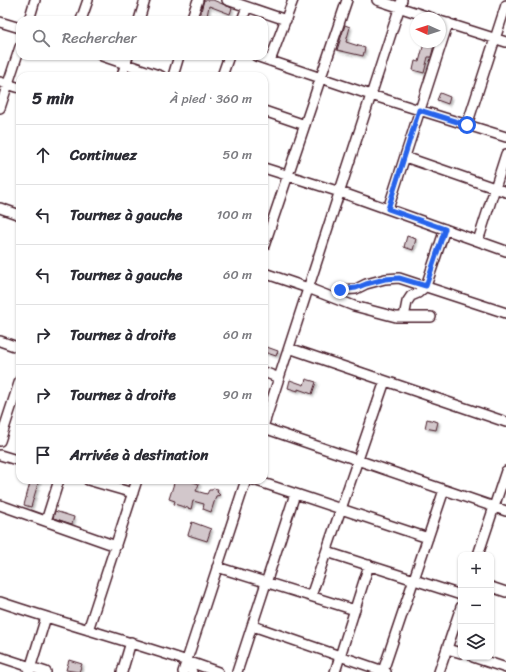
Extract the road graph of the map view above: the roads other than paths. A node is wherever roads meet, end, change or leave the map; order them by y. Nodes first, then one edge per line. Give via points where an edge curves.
1 (35, 0) edge
2 (88, 0) edge
3 (145, 0) edge
4 (198, 0) edge
5 (227, 0) edge
6 (293, 0) edge
7 (347, 0) edge
8 (377, 0) edge
9 (401, 4) edge
10 (506, 5) edge
11 (247, 7) junction
12 (419, 12) edge
13 (30, 16) edge
14 (82, 16) edge
15 (140, 16) edge
16 (192, 16) edge
17 (244, 16) edge
18 (286, 20) junction
19 (0, 22) edge
20 (446, 23) edge
21 (16, 27) edge
22 (495, 39) junction
23 (506, 42) edge
24 (437, 48) edge
25 (16, 56) edge
26 (127, 60) edge
27 (178, 60) edge
28 (228, 60) edge
29 (270, 61) joint
30 (123, 72) edge
31 (152, 72) edge
32 (174, 72) edge
33 (223, 72) edge
34 (321, 78) junction
35 (4, 83) edge
36 (16, 87) edge
37 (371, 95) junction
38 (0, 108) edge
39 (419, 110) junction
40 (268, 112) edge
41 (305, 125) junction
42 (467, 125) junction
43 (506, 137) edge
44 (506, 154) edge
45 (405, 157) junction
46 (268, 169) edge
47 (288, 176) junction
48 (495, 188) junction
49 (340, 192) junction
50 (506, 192) edge
51 (0, 208) edge
52 (388, 209) junction
53 (16, 214) edge
54 (268, 222) edge
55 (445, 229) junction
56 (478, 241) junction
57 (506, 251) edge
58 (268, 274) edge
59 (426, 286) junction
60 (308, 288) junction
61 (340, 290) dead end
62 (506, 313) edge
63 (404, 317) junction
64 (431, 318) dead end
65 (0, 341) edge
66 (16, 347) edge
67 (289, 348) junction
68 (268, 374) edge
69 (279, 378) junction
70 (385, 381) junction
71 (16, 392) edge
72 (268, 412) edge
73 (506, 422) edge
74 (268, 429) edge
75 (0, 440) edge
76 (0, 455) edge
77 (16, 460) edge
78 (358, 460) junction
79 (506, 471) edge
80 (58, 484) edge
81 (102, 484) edge
82 (136, 484) edge
83 (245, 484) edge
84 (266, 484) edge
85 (444, 490) junction
86 (133, 493) junction
87 (295, 494) junction
88 (0, 505) edge
89 (494, 508) junction
90 (341, 509) junction
91 (506, 511) edge
92 (46, 521) junction
93 (428, 538) junction
94 (116, 546) junction
95 (327, 552) junction
96 (479, 552) edge
97 (369, 565) junction
98 (217, 567) junction
99 (414, 580) junction
100 (267, 582) junction
101 (494, 588) edge
102 (506, 592) edge
103 (458, 594) edge
104 (311, 596) junction
105 (0, 602) edge
106 (355, 610) junction
107 (458, 615) edge
108 (46, 618) junction
109 (253, 626) junction
110 (88, 630) junction
111 (131, 642) junction
112 (447, 649) junction
113 (458, 652) edge
114 (340, 656) junction
115 (0, 657) edge
116 (481, 660) edge
117 (187, 661) junction
118 (506, 668) edge
119 (30, 670) edge
120 (385, 671) edge
121 (46, 672) edge
122 (122, 672) edge
123 (183, 672) edge
124 (192, 672) edge
125 (218, 672) edge
126 (237, 672) edge
127 (335, 672) edge
128 (439, 672) edge

1 - 13 street
2 - 14 street
3 - 15 street
4 - 16 street
5 - 11 street
6 - 18 street
7 - 34 street
8 - 9 street
9 - 12 street
9 - 37 street
10 - 22 street
11 - 17 street
11 - 18 street
18 - 29 street
19 - 21 street
20 - 22 street
22 - 23 street
22 - 42 street
24 - 39 street
25 - 35 street
26 - 30 street
26 - 31 street
27 - 32 street
28 - 33 street
29 - 34 street
34 - 37 street
34 - 41 street
35 - 36 street
35 - 38 street
37 - 39 street
37 - 49 street
39 - 42 street
39 - 45 street
40 - 41 street
41 - 47 street
42 - 43 street
44 - 48 street
45 - 48 street
45 - 52 street
46 - 47 street
47 - 49 street
47 - 54 street
48 - 50 street
48 - 56 street
49 - 52 street
49 - 60 street
51 - 53 street
52 - 55 street
55 - 56 street
55 - 59 street
56 - 57 street
58 - 60 street
59 - 61 street via 399,278
59 - 62 street
59 - 63 street via 411,296
60 - 63 street via 354,306
60 - 67 street
63 - 64 street
65 - 66 street
67 - 69 street
67 - 70 street
68 - 69 street
69 - 72 street
70 - 73 street
70 - 78 street
71 - 75 street
74 - 78 street
76 - 77 street
78 - 85 street
78 - 90 street
79 - 89 street
80 - 92 street
81 - 86 street
82 - 86 street
83 - 98 street
84 - 87 street
85 - 89 street
85 - 93 street
86 - 94 street
87 - 90 street
87 - 100 street
88 - 92 street
89 - 91 street
89 - 96 street
90 - 93 street
90 - 95 street
92 - 94 street
93 - 99 street
94 - 110 street
95 - 97 street
95 - 104 street
97 - 99 street
97 - 106 street
98 - 100 street
98 - 117 street
99 - 103 street
99 - 120 street
100 - 104 street
100 - 109 street
101 - 102 street
104 - 106 street
105 - 108 street
106 - 114 street
107 - 112 street
108 - 110 street
108 - 119 street
109 - 114 street
109 - 126 street
110 - 111 street
111 - 117 street
111 - 122 street
112 - 113 street
112 - 128 street
114 - 120 street
114 - 127 street
115 - 119 street
116 - 118 street
117 - 123 street
117 - 124 street
117 - 125 street
119 - 121 street

